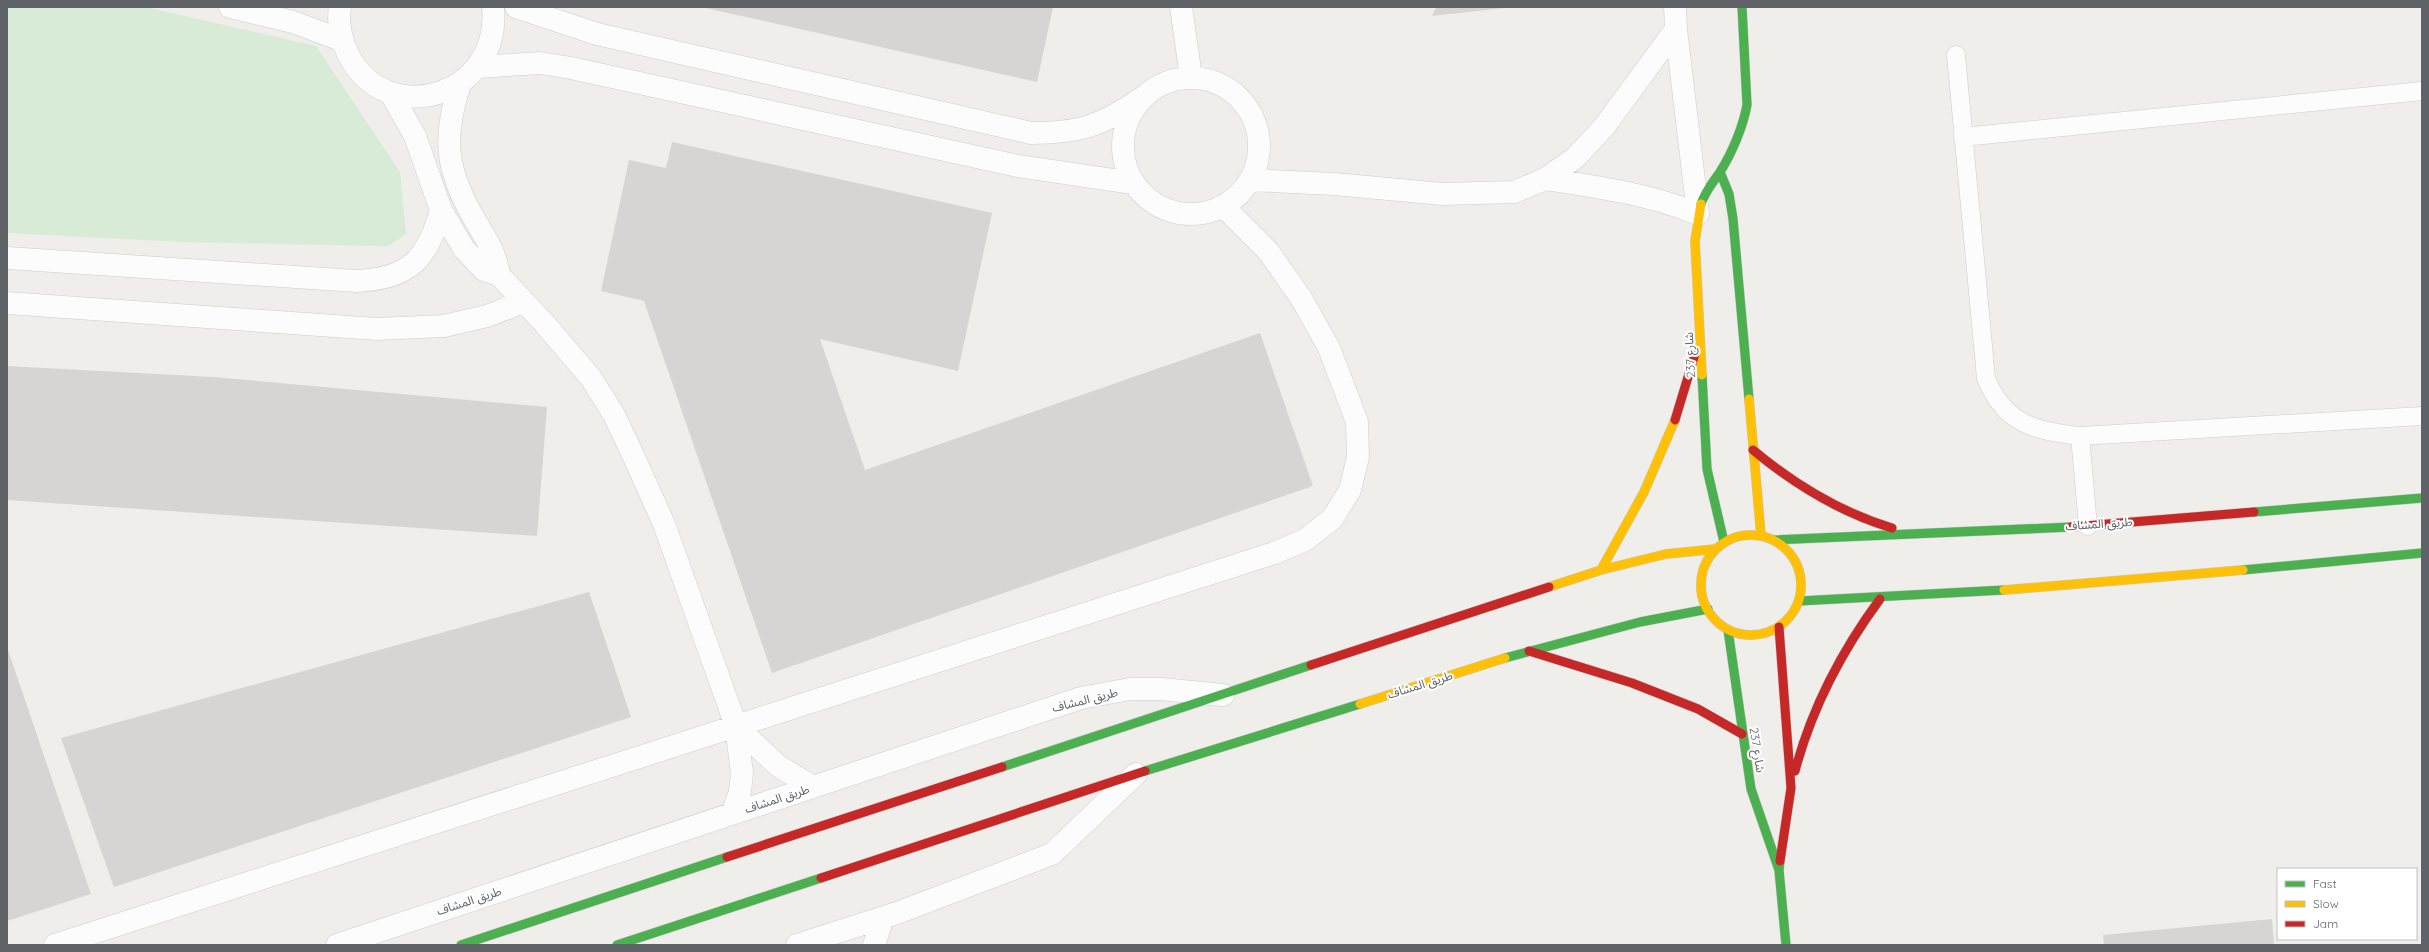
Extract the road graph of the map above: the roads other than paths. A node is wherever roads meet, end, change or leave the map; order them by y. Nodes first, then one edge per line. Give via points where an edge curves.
1 (230, 7) edge
2 (340, 7) edge
3 (493, 7) edge
4 (516, 7) edge
5 (1181, 7) edge
6 (1675, 7) edge
7 (1742, 7) edge
8 (1676, 29) junction
9 (341, 40) junction
10 (1956, 55) dead end
11 (478, 67) junction
12 (1191, 77) junction
13 (460, 84) junction
14 (2422, 91) edge
15 (390, 92) junction
16 (1140, 99) junction
17 (1964, 137) junction
18 (1720, 172) junction
19 (1545, 178) junction
20 (1250, 180) junction
21 (1133, 183) junction
22 (1224, 206) junction
23 (441, 210) junction
24 (1698, 214) junction
25 (7, 258) edge
26 (499, 275) junction
27 (523, 302) junction
28 (7, 304) edge
29 (1700, 333) junction
30 (2422, 416) edge
31 (2080, 436) junction
32 (1753, 450) junction
33 (2422, 498) edge
34 (2088, 526) junction
35 (1909, 533) junction
36 (1761, 535) junction
37 (1775, 540) junction
38 (1724, 542) junction
39 (1716, 549) junction
40 (2422, 553) edge
41 (1601, 570) junction
42 (1880, 599) junction
43 (1800, 601) junction
44 (1708, 609) junction
45 (1779, 627) junction
46 (1728, 630) junction
47 (1528, 651) junction
48 (1223, 695) junction
49 (736, 726) junction
50 (1742, 734) junction
51 (1136, 774) junction
52 (813, 787) junction
53 (1791, 788) junction
54 (732, 814) junction
55 (1779, 870) junction
56 (883, 918) junction
57 (55, 945) edge
58 (337, 945) edge
59 (461, 945) edge
60 (617, 945) edge
61 (796, 945) edge
62 (874, 945) edge
63 (1786, 945) edge

1 - 9 street via 293,22
2 - 9 street
3 - 11 street via 494,21 490,46
4 - 16 street via 597,34 1031,133 1060,133 1088,128 1114,116
5 - 12 street
6 - 8 street
7 - 18 street, شارع 237 via 1747,105 1744,120
8 - 19 street via 1604,127 1575,158
8 - 24 street
9 - 15 street via 352,63 360,72 368,80
10 - 17 lane
11 - 13 street
11 - 21 street via 540,63 571,68 1018,166
12 - 16 street via 1172,80 1155,87
12 - 20 street via 1209,79 1226,87 1239,97 1250,112 1257,128 1259,146 1257,164
13 - 15 street via 438,94 426,96 414,97
13 - 26 street via 450,129 450,164 463,200 494,250
14 - 17 lane
15 - 23 street via 415,136
16 - 21 street via 1130,114 1124,131 1122,149
17 - 31 lane via 1986,378 1993,396 2005,411 2022,423 2061,434
18 - 24 street, شارع 237 via 1706,190
18 - 32 street via 1726,183 1733,216
19 - 20 street via 1514,192 1483,194 1443,194 1334,184
19 - 24 street via 1623,191
20 - 22 street via 1243,190
21 - 22 street via 1144,196 1174,213 1208,213
22 - 49 street via 1268,251 1302,298 1329,348 1357,422 1358,457 1350,490 1332,519 1305,540 1274,553
23 - 25 street via 434,237 421,257 402,272 380,280 356,281
23 - 26 street via 474,261 484,270
24 - 29 street, شارع 237 via 1695,241
26 - 27 street
27 - 28 street via 487,316 444,326 377,329
27 - 49 street via 591,378 614,414 664,524
29 - 38 street, شارع 237 via 1707,468
29 - 41 street via 1678,416 1662,456 1641,502
30 - 31 lane
31 - 34 lane
32 - 35 street via 1792,482 1835,507 1874,524
32 - 36 street
33 - 34 street, طريق المشاف
34 - 35 street, طريق المشاف
35 - 37 street, طريق المشاف
36 - 37 street
36 - 38 street via 1748,534
37 - 43 street via 1789,551 1798,566 1802,584
38 - 39 street
39 - 41 street, طريق المشاف via 1666,554
39 - 44 street via 1708,560 1702,578 1703,597
40 - 42 street via 2063,586
41 - 48 street, طريق المشاف
42 - 43 street
42 - 53 street via 1854,632 1832,668 1800,747
43 - 45 street via 1791,616
44 - 46 street via 1716,621
44 - 47 street, طريق المشاف via 1648,620
45 - 46 street via 1753,635
45 - 53 street, شارع 237
46 - 50 street, شارع 237
47 - 50 street via 1632,683 1698,709
47 - 51 street, طريق المشاف
48 - 52 street, طريق المشاف via 1130,689 1081,698
48 - 59 street, طريق المشاف
49 - 52 street via 777,764
49 - 54 street via 742,773 740,792
49 - 57 street
50 - 55 street, شارع 237 via 1751,789
51 - 56 street, طريق المشاف via 1052,854
51 - 60 street, طريق المشاف
52 - 54 street, طريق المشاف
53 - 55 street, شارع 237
54 - 58 street, طريق المشاف
55 - 63 street, شارع 237
56 - 61 street, طريق المشاف
56 - 62 street

